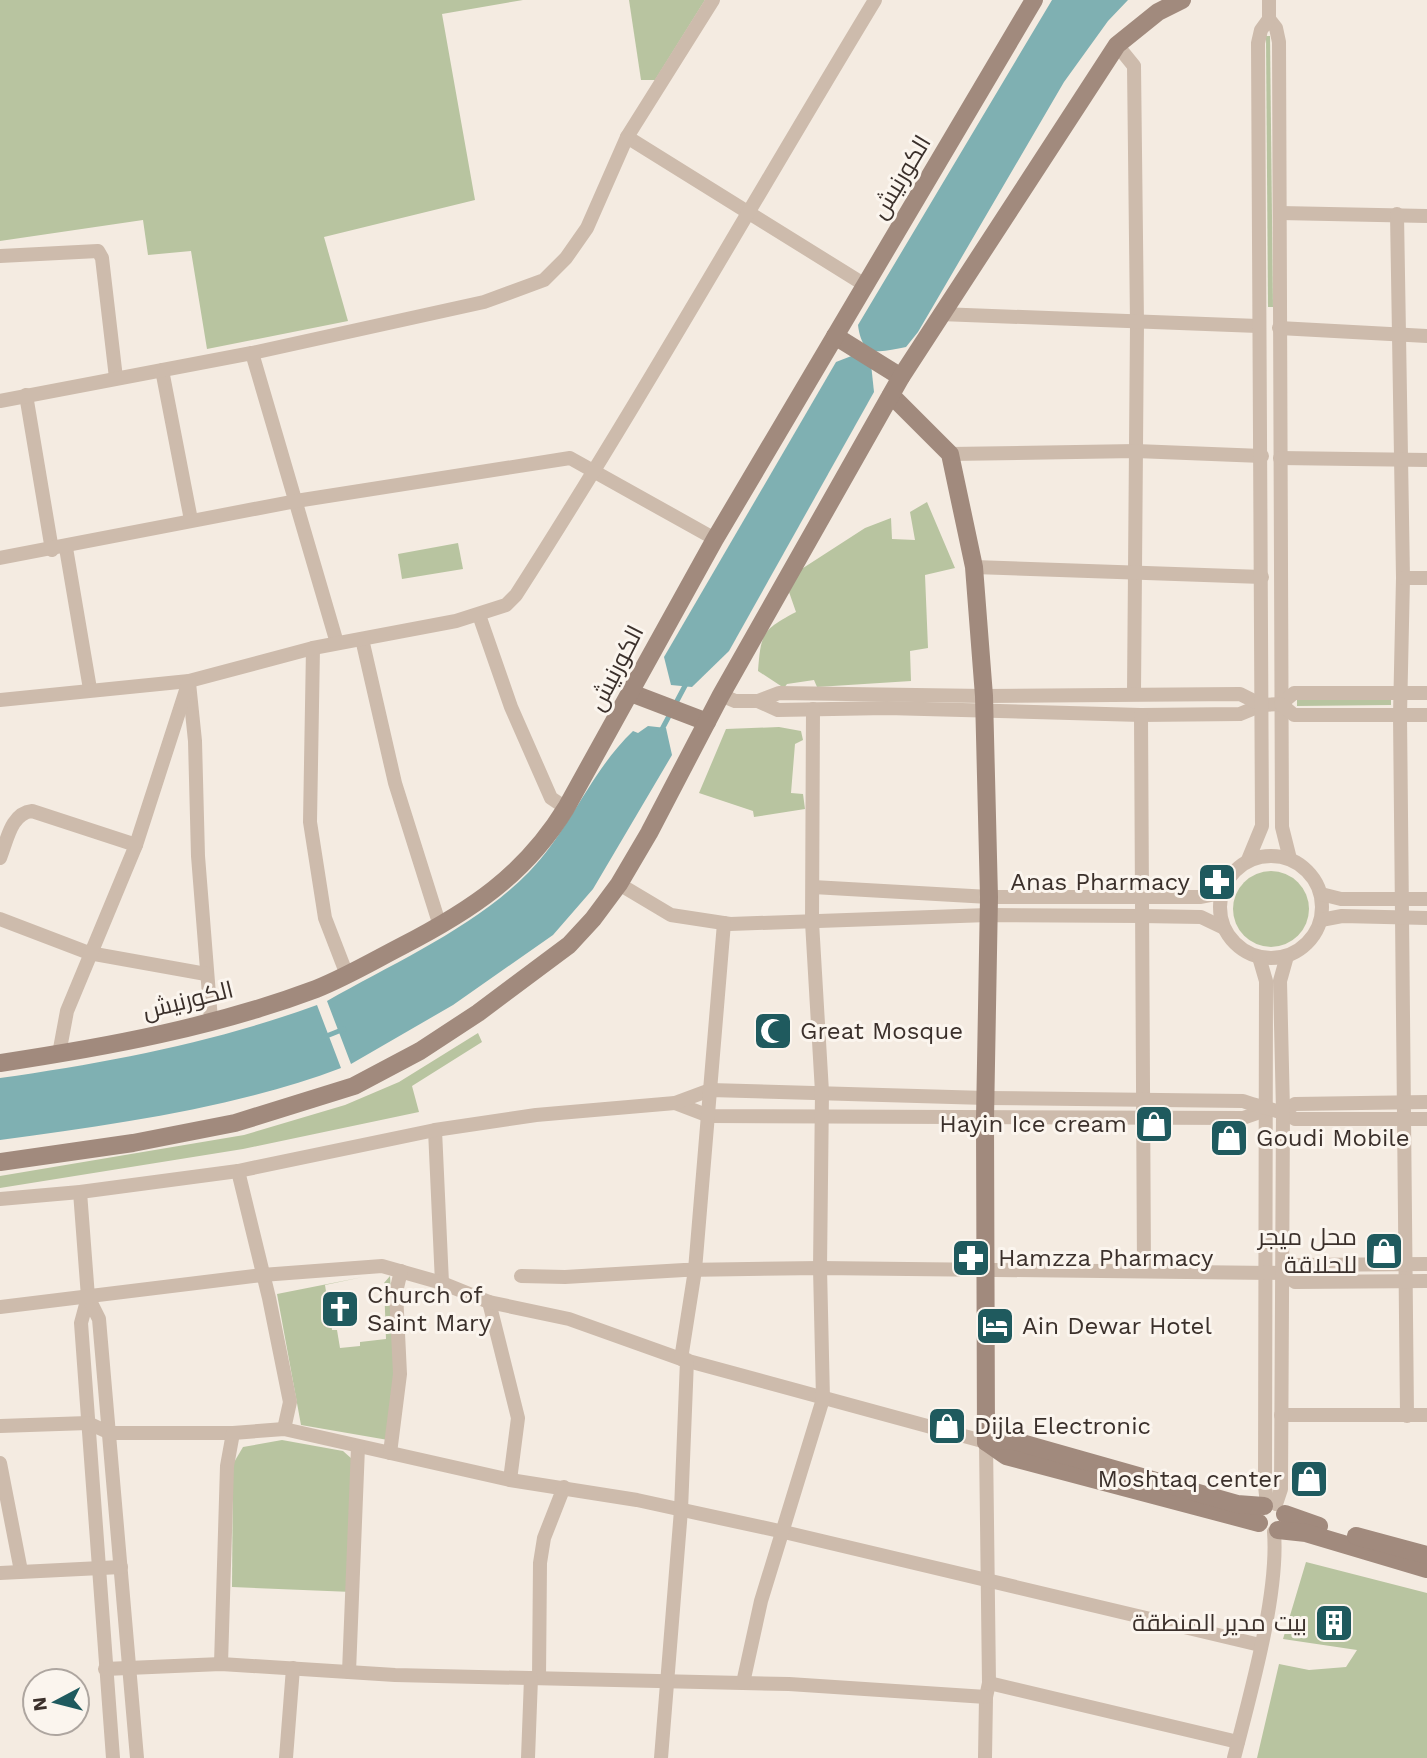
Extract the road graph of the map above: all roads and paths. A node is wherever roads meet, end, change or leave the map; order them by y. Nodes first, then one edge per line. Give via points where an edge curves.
1 (713, 0) edge
2 (875, 0) edge
3 (1034, 0) edge
4 (1182, 0) edge
5 (1269, 0) edge
6 (1269, 19) junction
7 (1117, 45) junction
8 (627, 137) junction
9 (746, 211) junction
10 (1280, 213) junction
11 (1397, 214) junction
12 (1427, 216) edge
13 (0, 256) edge
14 (865, 285) junction
15 (940, 314) junction
16 (1137, 323) junction
17 (1258, 326) junction
18 (1279, 328) junction
19 (1398, 335) junction
20 (1427, 336) edge
21 (841, 340) junction
22 (252, 353) junction
23 (162, 370) junction
24 (895, 373) junction
25 (116, 378) junction
26 (26, 395) junction
27 (891, 395) junction
28 (0, 401) edge
29 (1136, 451) junction
30 (950, 454) junction
31 (1262, 456) junction
32 (1280, 458) junction
33 (1400, 460) junction
34 (1427, 460) edge
35 (595, 471) junction
36 (296, 501) junction
37 (191, 520) junction
38 (715, 539) junction
39 (60, 549) junction
40 (0, 558) edge
41 (974, 568) junction
42 (1135, 572) junction
43 (1262, 577) junction
44 (1403, 578) junction
45 (1427, 578) edge
46 (479, 615) junction
47 (362, 639) junction
48 (337, 643) junction
49 (313, 648) junction
50 (189, 681) junction
51 (90, 689) junction
52 (1401, 692) junction
53 (1427, 693) edge
54 (1134, 694) junction
55 (721, 695) junction
56 (639, 696) junction
57 (0, 700) edge
58 (758, 701) junction
59 (984, 704) junction
60 (1281, 704) junction
61 (1262, 705) junction
62 (813, 709) junction
63 (1141, 715) junction
64 (1400, 715) junction
65 (1427, 715) edge
66 (702, 720) junction
67 (566, 808) junction
68 (136, 845) junction
69 (0, 858) edge
70 (1290, 859) junction
71 (1248, 860) junction
72 (619, 884) junction
73 (813, 887) junction
74 (1221, 893) junction
75 (1321, 894) junction
76 (1142, 897) junction
77 (1402, 899) junction
78 (1427, 899) edge
79 (988, 906) junction
80 (1141, 916) junction
81 (1402, 918) junction
82 (1427, 918) edge
83 (0, 919) edge
84 (1321, 920) junction
85 (812, 922) junction
86 (724, 923) junction
87 (440, 926) junction
88 (1224, 928) junction
89 (89, 953) junction
90 (1287, 956) junction
91 (1259, 957) junction
92 (206, 974) junction
93 (347, 975) junction
94 (211, 1020) junction
95 (59, 1054) junction
96 (0, 1063) edge
97 (710, 1090) junction
98 (822, 1092) junction
99 (986, 1098) junction
100 (1145, 1098) junction
101 (1406, 1102) junction
102 (1427, 1102) edge
103 (675, 1103) junction
104 (1266, 1110) junction
105 (1283, 1111) junction
106 (709, 1116) junction
107 (821, 1116) junction
108 (1144, 1117) junction
109 (1405, 1118) junction
110 (985, 1119) junction
111 (1427, 1119) edge
112 (435, 1130) junction
113 (0, 1162) edge
114 (238, 1171) junction
115 (80, 1192) junction
116 (0, 1199) edge
117 (1407, 1264) junction
118 (1427, 1264) edge
119 (820, 1268) junction
120 (695, 1270) junction
121 (986, 1270) junction
122 (1144, 1270) junction
123 (401, 1271) junction
124 (1266, 1273) junction
125 (1282, 1273) junction
126 (262, 1275) junction
127 (521, 1276) dead end
128 (1407, 1281) junction
129 (1427, 1281) edge
130 (442, 1283) junction
131 (88, 1297) junction
132 (489, 1302) junction
133 (0, 1307) edge
134 (684, 1359) junction
135 (823, 1398) junction
136 (1281, 1415) junction
137 (1427, 1415) edge
138 (1406, 1416) junction
139 (88, 1423) junction
140 (0, 1426) edge
141 (284, 1429) junction
142 (110, 1433) junction
143 (233, 1433) junction
144 (986, 1443) junction
145 (358, 1447) junction
146 (390, 1453) junction
147 (0, 1463) edge
148 (510, 1480) junction
149 (564, 1487) junction
150 (681, 1510) junction
151 (1272, 1516) junction
152 (784, 1532) junction
153 (1427, 1555) edge
154 (121, 1567) junction
155 (98, 1568) junction
156 (1427, 1569) edge
157 (21, 1571) junction
158 (0, 1573) edge
159 (986, 1578) junction
160 (1260, 1644) junction
161 (221, 1664) junction
162 (129, 1667) junction
163 (293, 1668) junction
164 (105, 1669) junction
165 (349, 1672) junction
166 (535, 1678) junction
167 (669, 1681) junction
168 (743, 1682) junction
169 (987, 1690) junction
170 (1238, 1742) junction
171 (113, 1758) edge
172 (137, 1758) edge
173 (286, 1758) edge
174 (528, 1758) edge
175 (661, 1758) edge
176 (985, 1758) edge
177 (1234, 1758) edge

1 - 8 street
2 - 9 street
3 - 14 main road, الكورنيش
4 - 7 main road via 1158,12
5 - 6 street
6 - 10 street via 1279,41
6 - 17 street via 1258,43
7 - 15 main road
7 - 16 street via 1134,66
8 - 9 street
8 - 22 street via 587,228 544,280 484,302
9 - 14 street
9 - 35 street
10 - 11 street
10 - 18 street
11 - 12 street
11 - 19 street
13 - 25 street via 98,251
14 - 21 main road, الكورنيش
15 - 16 street
15 - 24 main road
16 - 17 street
16 - 29 street
17 - 31 street
18 - 19 street
18 - 32 street
19 - 20 street
19 - 33 street
21 - 24 main road
21 - 38 main road, الكورنيش
22 - 23 street
22 - 36 street
23 - 25 street
23 - 37 street
24 - 27 main road
25 - 26 street
26 - 28 street
26 - 39 street
27 - 30 main road
27 - 55 main road
29 - 30 street
29 - 31 street
29 - 42 street
30 - 41 main road
31 - 43 street
32 - 33 street
32 - 60 street
33 - 34 street
33 - 44 street
35 - 36 street via 570,458
35 - 38 street
35 - 46 street via 516,595 506,605
36 - 37 street
36 - 48 street
37 - 39 street
38 - 56 main road, الكورنيش via 651,651
39 - 40 street
39 - 51 street
41 - 42 street
41 - 59 main road
42 - 43 street
42 - 54 street
43 - 61 street
44 - 45 street
44 - 52 street
46 - 47 street
46 - 67 street via 511,707 551,798
47 - 48 street
47 - 87 street via 395,783
48 - 49 street
49 - 50 street
49 - 93 street via 310,822 325,918
50 - 51 street
50 - 68 street
50 - 92 street
51 - 57 street
52 - 53 street
52 - 60 street via 1294,693
52 - 64 street
54 - 59 street
54 - 61 street via 1240,694
55 - 58 street via 736,701
55 - 66 main road
56 - 66 main road
56 - 67 main road, الكورنيش
58 - 59 street via 779,692
58 - 62 street via 778,710
59 - 62 street
59 - 63 street
59 - 79 main road
60 - 61 street
60 - 64 street via 1294,715
60 - 70 street via 1282,827
61 - 63 street via 1240,714
61 - 71 street via 1262,826
62 - 73 street
63 - 76 street
64 - 65 street
64 - 77 street
66 - 72 main road
67 - 87 main road, الكورنيش via 550,834 501,886
68 - 69 street via 32,811 16,819
68 - 89 street
70 - 71 street via 1276,855
70 - 75 street via 1314,879
71 - 74 street via 1233,872
72 - 86 street via 671,915
72 - 113 main road via 569,945 517,986 420,1051 354,1086 235,1123
73 - 79 street
73 - 85 street
74 - 76 street
74 - 88 street
75 - 77 street via 1341,899
75 - 84 street
76 - 79 street
76 - 80 street
77 - 78 street
77 - 81 street
79 - 80 street
79 - 85 street
79 - 99 main road
80 - 88 street via 1201,917
80 - 100 street
81 - 82 street
81 - 84 street
81 - 101 street
83 - 89 street
84 - 90 street via 1302,948
85 - 86 street
85 - 98 street
86 - 97 street
87 - 93 main road, الكورنيش
88 - 91 street via 1238,947
89 - 92 street
89 - 95 street via 67,1011
90 - 91 street
90 - 105 street via 1280,981
91 - 104 street via 1266,981
92 - 94 street
93 - 94 main road, الكورنيش
94 - 95 main road, الكورنيش
95 - 96 main road, الكورنيش
97 - 98 street
97 - 103 street
97 - 106 street
98 - 99 street
98 - 107 street
99 - 100 street
99 - 110 main road
100 - 104 street via 1243,1101
100 - 108 street
101 - 102 street
101 - 105 street via 1295,1104
101 - 109 street
103 - 106 street
103 - 112 street via 536,1115
104 - 105 street
104 - 108 street via 1243,1118
104 - 124 street
105 - 109 street via 1295,1119
105 - 125 street
106 - 107 street
106 - 120 street
107 - 110 street
107 - 119 street
108 - 110 street
108 - 122 street
109 - 111 street
109 - 117 street
110 - 121 main road
112 - 114 street
112 - 130 street
114 - 115 street
114 - 126 street
115 - 116 street
115 - 131 street
117 - 118 street
117 - 125 street via 1295,1265
117 - 128 street
119 - 120 street
119 - 121 street
119 - 135 street
120 - 127 street
120 - 134 street
121 - 122 street
121 - 144 main road
122 - 124 street
123 - 126 street via 370,1266
123 - 130 street
123 - 146 street via 396,1293 400,1374
124 - 125 street
124 - 151 street via 1265,1486
125 - 128 street via 1295,1282
125 - 136 street
126 - 131 street
126 - 141 street via 290,1402
128 - 129 street
128 - 138 street
130 - 132 street
131 - 133 street
131 - 139 street via 81,1323
131 - 142 street via 99,1319
132 - 134 street via 569,1319
132 - 148 street via 518,1418
134 - 135 street
134 - 150 street
135 - 144 street
135 - 152 street
136 - 138 street
136 - 151 street via 1280,1489
137 - 138 street
139 - 140 street
139 - 142 street
139 - 155 street
141 - 143 street
141 - 145 street
142 - 143 street
142 - 154 street
143 - 161 street via 227,1466
144 - 151 main road via 1011,1440
144 - 159 street
145 - 146 street
145 - 165 street
146 - 148 street
147 - 157 street
148 - 149 street
149 - 150 street
149 - 166 street via 544,1538
150 - 152 street
150 - 167 street
151 - 153 main road
151 - 156 main road via 1306,1533
151 - 160 street via 1276,1553
152 - 159 street
152 - 168 street via 761,1601
154 - 155 street
154 - 162 street
155 - 157 street
155 - 164 street
157 - 158 street
159 - 160 street
159 - 169 street
160 - 170 street
161 - 162 street
161 - 163 street
162 - 164 street
162 - 172 street
163 - 165 street
163 - 173 street
164 - 171 street
165 - 166 street
166 - 167 street
166 - 174 street
167 - 168 street
167 - 175 street
168 - 169 street
169 - 170 street
169 - 176 street
170 - 177 street

